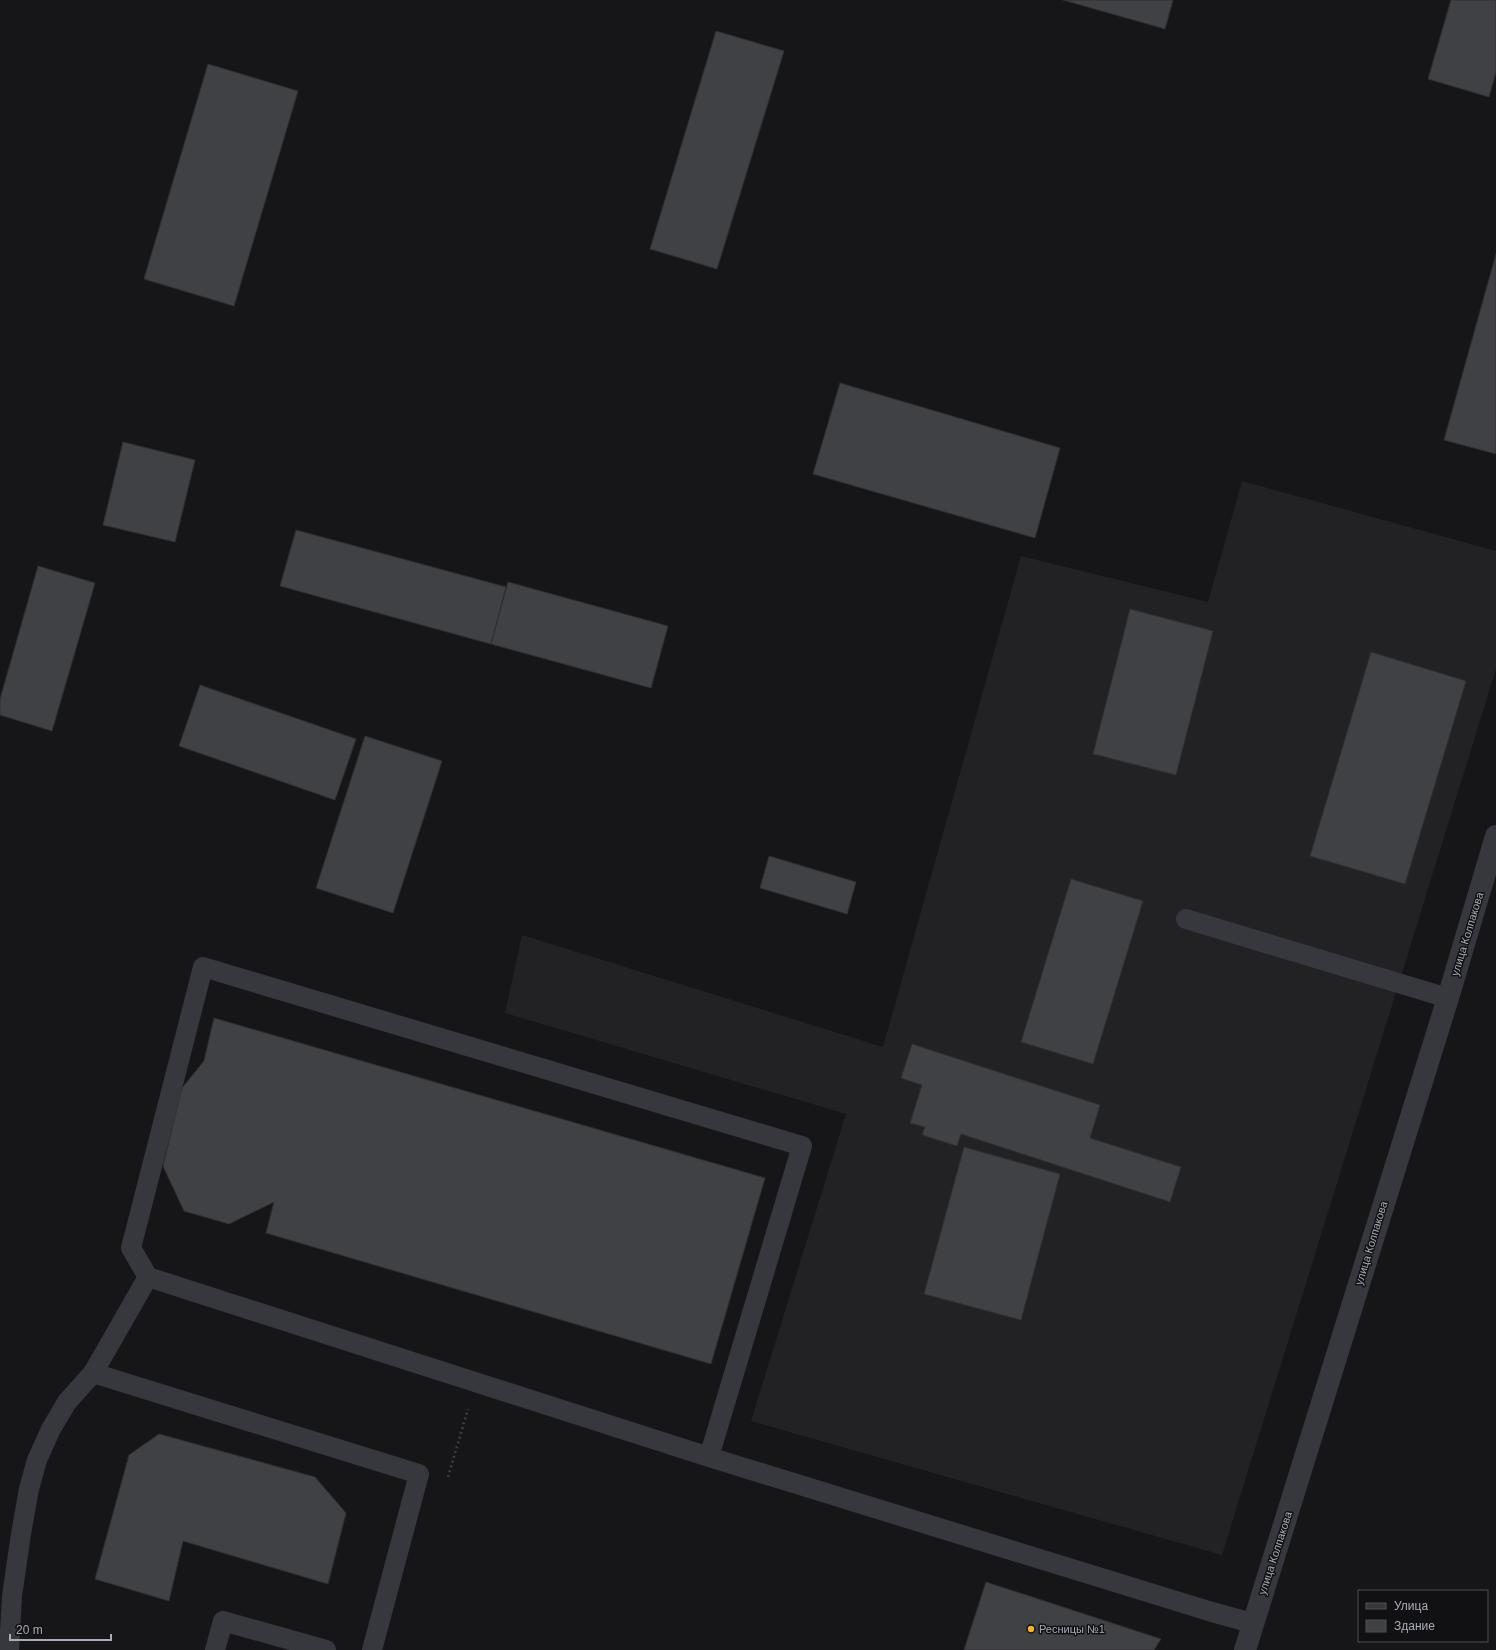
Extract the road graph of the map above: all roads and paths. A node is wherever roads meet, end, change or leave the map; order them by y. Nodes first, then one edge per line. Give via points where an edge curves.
1 (1496, 836) edge
2 (1186, 919) dead end
3 (1448, 998) junction
4 (148, 1278) junction
5 (93, 1373) junction
6 (709, 1457) junction
7 (1252, 1622) junction
8 (9, 1650) edge
9 (215, 1650) edge
10 (326, 1650) edge
11 (372, 1650) edge
12 (1244, 1650) edge

1 - 3 street, улица Колпакова
2 - 3 lane
3 - 7 street, улица Колпакова
4 - 5 lane
4 - 6 lane
4 - 6 lane via 131,1248 203,967 802,1146
5 - 8 lane via 67,1402 37,1460 21,1534 12,1596
5 - 11 lane via 419,1474
6 - 7 lane via 1212,1612
7 - 12 street, улица Колпакова
9 - 10 lane via 223,1621

